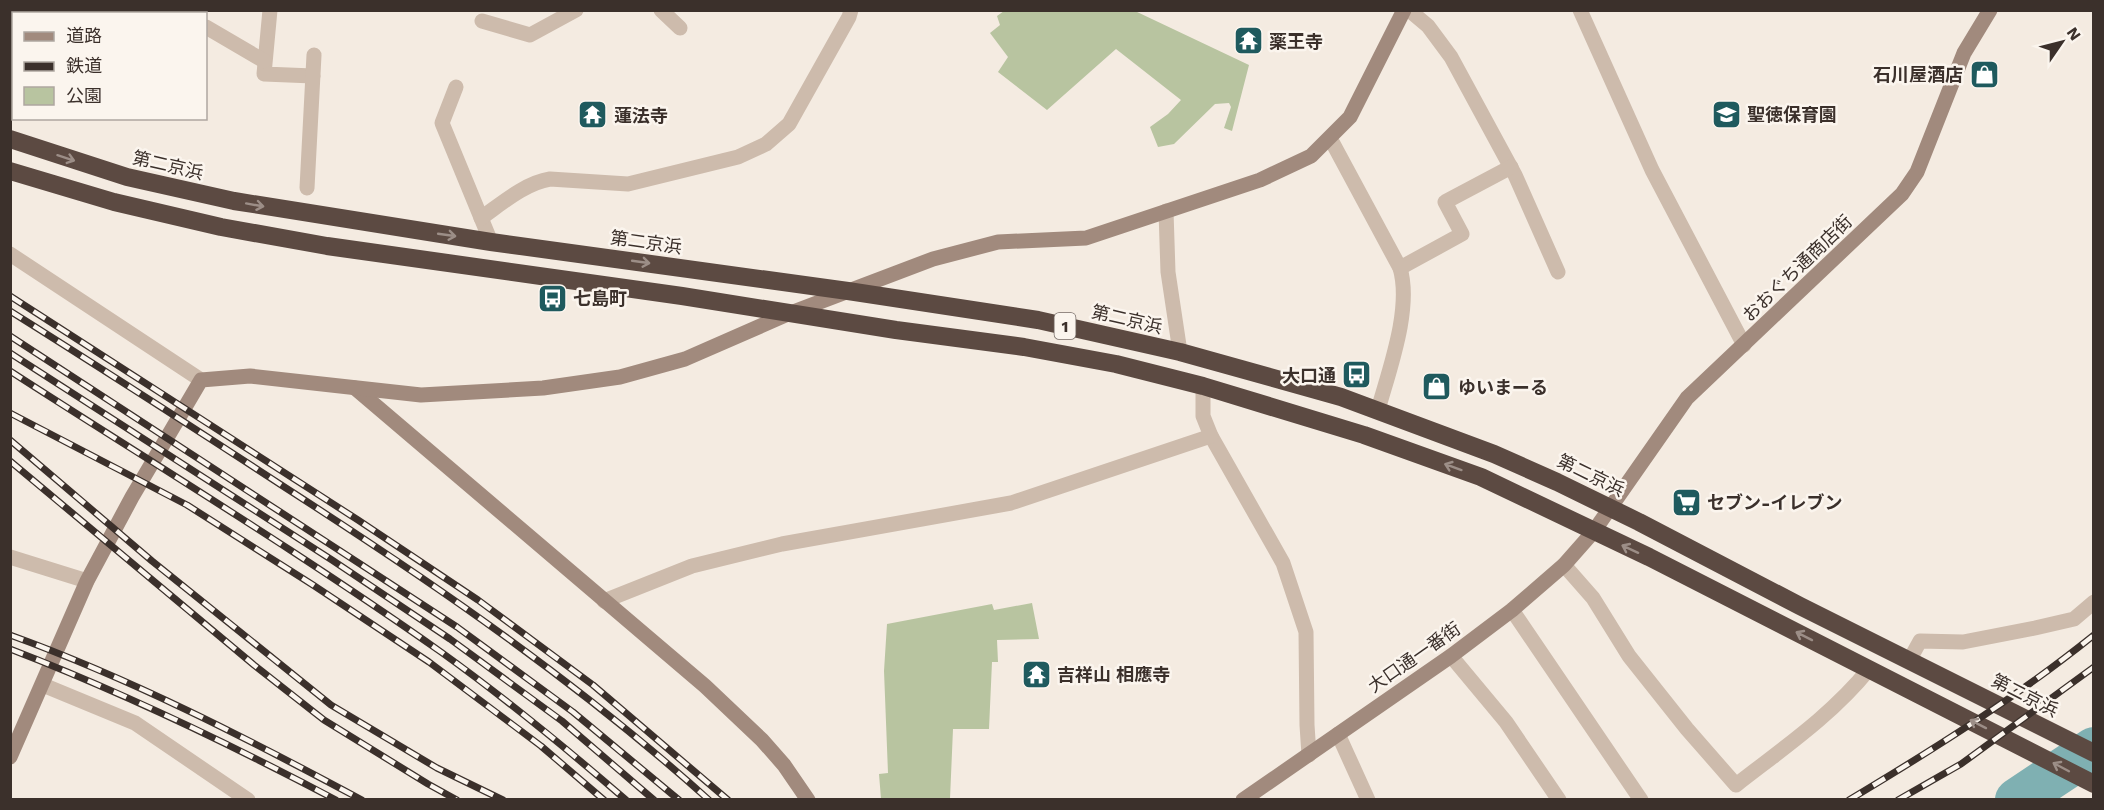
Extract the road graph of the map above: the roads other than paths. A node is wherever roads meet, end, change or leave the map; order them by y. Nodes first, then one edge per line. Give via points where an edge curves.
1 (270, 10) edge
2 (576, 10) edge
3 (661, 10) edge
4 (851, 10) edge
5 (1404, 10) edge
6 (1409, 10) edge
7 (1580, 10) edge
8 (1990, 10) edge
9 (482, 21) dead end
10 (207, 28) edge
11 (680, 28) dead end
12 (314, 55) dead end
13 (264, 62) junction
14 (313, 76) junction
15 (456, 87) dead end
16 (1330, 138) junction
17 (10, 139) edge
18 (1511, 167) junction
19 (10, 171) edge
20 (307, 188) dead end
21 (1166, 211) junction
22 (481, 218) junction
23 (491, 242) junction
24 (10, 254) edge
25 (1400, 268) junction
26 (1558, 272) dead end
27 (848, 291) junction
28 (788, 314) junction
29 (1744, 345) junction
30 (1180, 352) junction
31 (201, 380) junction
32 (1203, 386) junction
33 (355, 388) junction
34 (1378, 410) junction
35 (1211, 436) junction
36 (1611, 508) junction
37 (1594, 531) junction
38 (10, 557) edge
39 (1564, 565) junction
40 (87, 581) junction
41 (604, 601) junction
42 (2094, 602) edge
43 (1512, 610) junction
44 (1451, 656) junction
45 (1909, 661) junction
46 (1869, 669) junction
47 (43, 685) junction
48 (1338, 734) junction
49 (2094, 753) edge
50 (1309, 755) junction
51 (10, 757) edge
52 (2092, 784) edge
53 (248, 800) edge
54 (808, 800) edge
55 (1243, 800) edge
56 (1368, 800) edge
57 (1559, 800) edge
58 (1641, 800) edge

1 - 13 street
2 - 9 street via 530,35
3 - 11 street
4 - 22 street via 789,124 766,144 738,157 628,184 541,181
5 - 16 street via 1350,117
6 - 18 street via 1428,26 1451,57
7 - 29 street via 1652,170
8 - 29 street, おおぐち通商店街 via 1964,53 1917,172 1902,194
10 - 13 street
12 - 14 street
13 - 14 street via 264,74
14 - 20 street
15 - 22 street via 442,123
16 - 21 street via 1311,156 1260,180
16 - 25 street
17 -> 23 highway, 第二京浜 / 1 via 127,177 213,197
18 - 25 street via 1445,202 1462,234
18 - 26 street
19 - 28 highway, 1 via 114,202 221,227
21 - 27 street via 1086,238 998,242 933,259
21 - 30 street via 1168,272
22 - 23 street
23 -> 27 highway, 第二京浜 / 1
24 - 31 street
25 - 34 street via 1404,283 1399,334
27 - 28 street
27 - 30 highway, 第二京浜 / 1 via 1038,320
28 - 32 highway, 1 via 1024,347
28 - 33 street via 685,358 620,377 543,388 421,395
29 - 36 street, おおぐち通商店街 via 1686,398
30 - 34 highway, 第二京浜 / 1
31 - 33 street via 250,376
31 - 40 street
32 - 35 street via 1203,416
37 -> 32 highway, 1 via 1481,477 1364,435
33 - 41 street
34 - 36 highway, 第二京浜 / 1 via 1494,454
35 - 41 street via 1011,503 770,547 692,566
35 - 50 street via 1283,563 1306,632
36 - 37 street, おおぐち通商店街
36 - 45 highway, 第二京浜 / 1
37 - 39 street, 大口通一番街
46 -> 37 highway, 1
38 - 40 street
39 - 43 street, 大口通一番街
39 - 46 street via 1593,598 1629,656 1686,729 1736,785 1823,716
40 - 47 street
41 - 54 street via 754,732
42 - 45 street via 2074,619 2035,628 1964,642 1920,641
43 - 44 street, 大口通一番街
43 - 58 street
44 - 48 street, 大口通一番街
44 - 57 street via 1506,722
45 - 49 highway, 第二京浜 / 1
52 -> 46 highway, 1
47 - 51 street
47 - 53 street via 135,723
48 - 50 street, 大口通一番街
48 - 56 street
50 - 55 street, 大口通一番街

